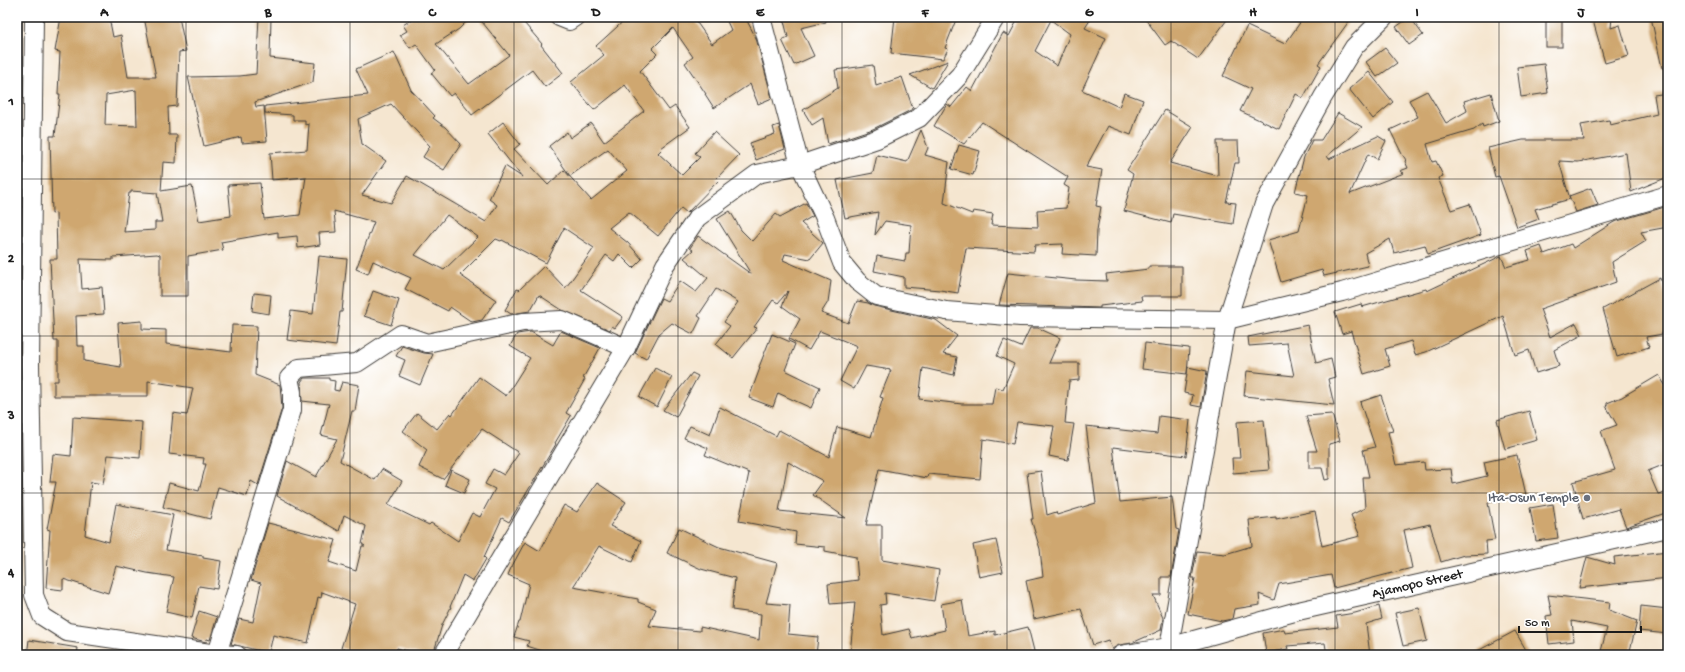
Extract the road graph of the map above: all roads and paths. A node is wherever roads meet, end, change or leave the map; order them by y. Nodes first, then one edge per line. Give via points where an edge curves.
1 (34, 17) edge
2 (559, 17) edge
3 (575, 17) edge
4 (761, 17) edge
5 (996, 17) edge
6 (1384, 17) edge
7 (800, 165) junction
8 (1668, 195) edge
9 (1228, 320) junction
10 (626, 348) junction
11 (23, 365) edge
12 (1668, 528) edge
13 (1169, 647) junction
14 (217, 654) junction
15 (237, 655) edge
16 (443, 655) edge
17 (1121, 655) edge

1 - 11 street
2 - 3 street via 569,21
4 - 7 street
5 - 7 street via 960,75 919,118 877,139
6 - 9 street via 1354,47 1323,97 1264,204
7 - 9 street via 825,218 842,263 857,281 876,296 946,311 1020,317
7 - 10 street via 757,174 698,218 665,265
8 - 9 street via 1342,292
9 - 13 street
10 - 14 street via 562,320 523,322 427,343 401,334 357,363 299,368 288,378 292,392 292,410
10 - 16 street
11 - 14 street via 34,594 42,616 67,632
12 - 13 street, Ajamopo Street via 1298,612
13 - 17 street, Ajamopo Street
14 - 15 street

